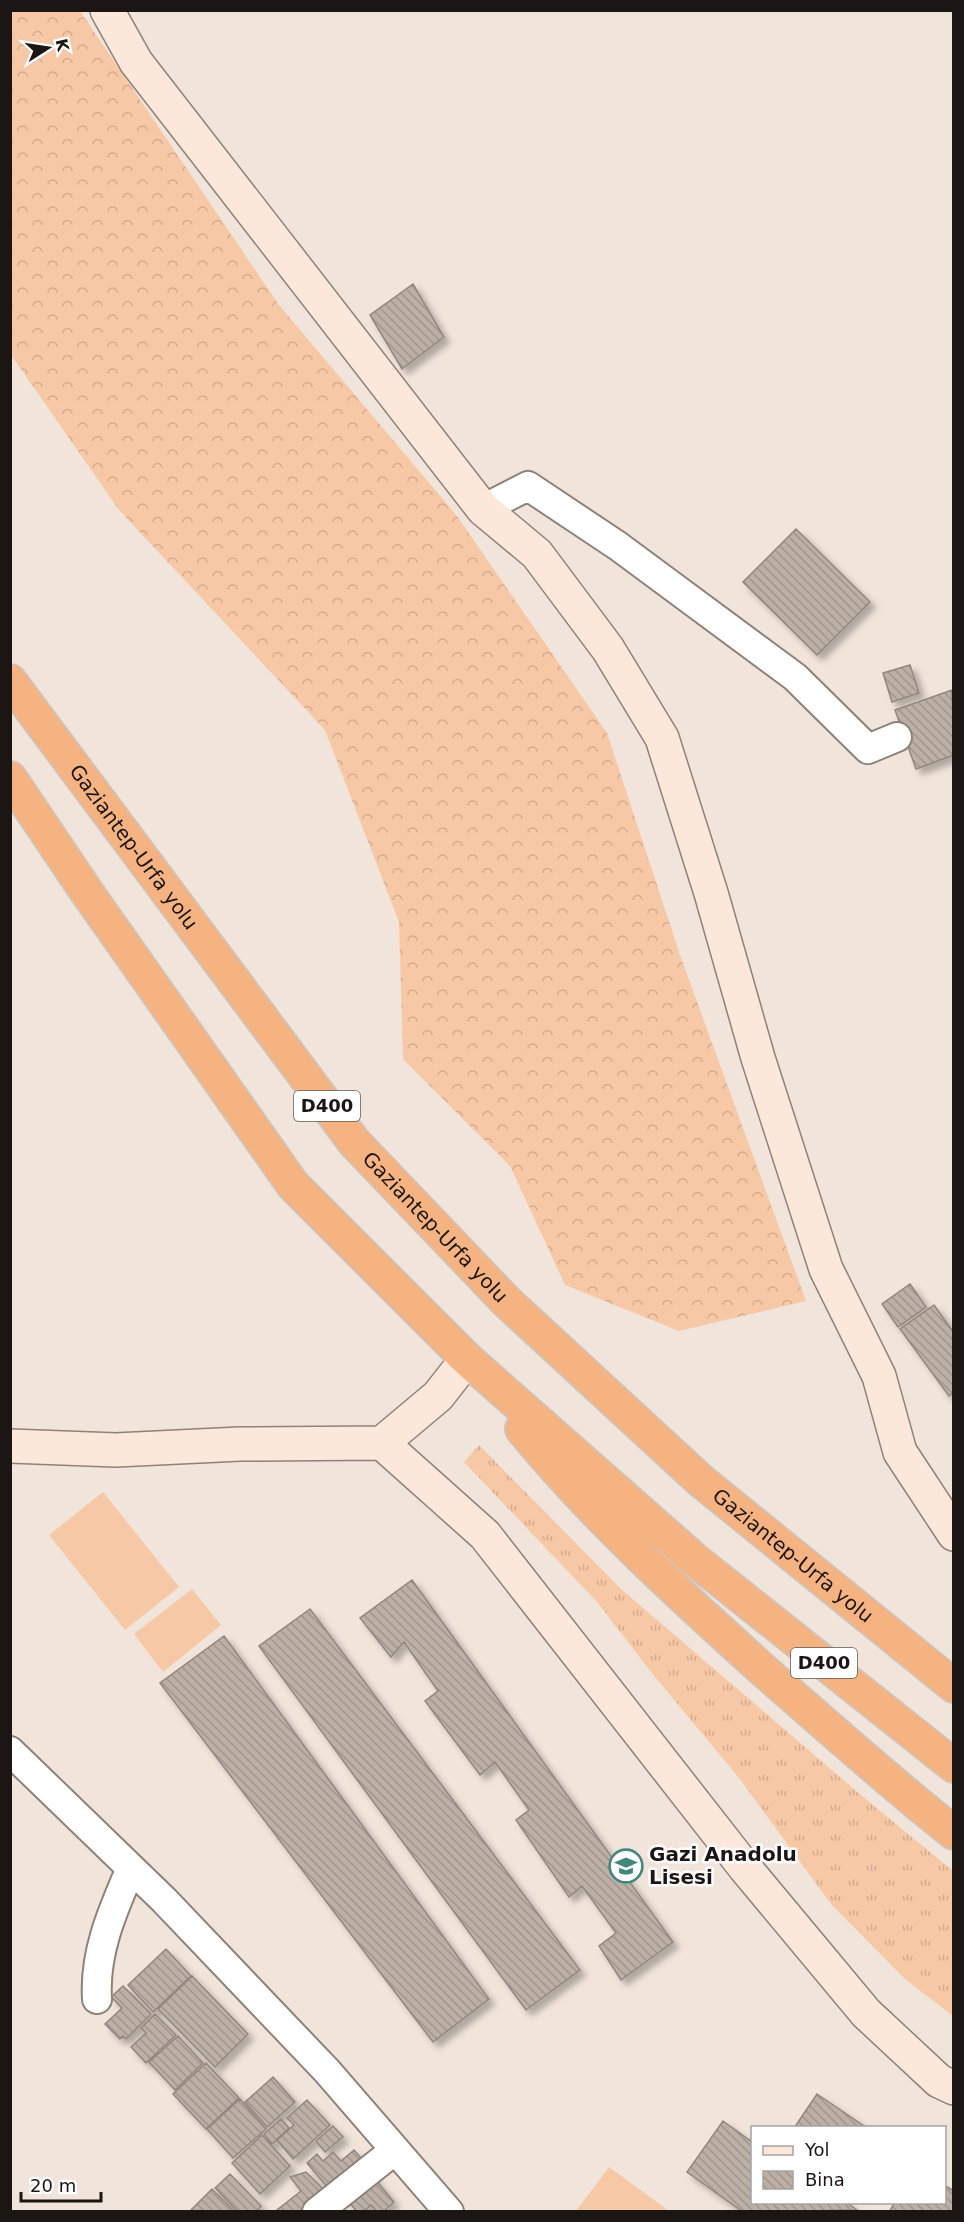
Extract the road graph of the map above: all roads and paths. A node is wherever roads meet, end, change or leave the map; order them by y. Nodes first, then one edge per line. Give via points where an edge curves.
1 (107, 10) edge
2 (483, 509) junction
3 (10, 681) edge
4 (897, 737) dead end
5 (10, 778) edge
6 (467, 1359) junction
7 (382, 1443) junction
8 (10, 1446) edge
9 (954, 1534) edge
10 (954, 1686) edge
11 (10, 1750) edge
12 (954, 1766) edge
13 (954, 1833) edge
14 (131, 1868) junction
15 (97, 1999) dead end
16 (954, 2088) edge
17 (395, 2150) junction
18 (317, 2211) edge
19 (449, 2211) edge

1 - 2 street via 136,62
2 - 4 street via 528,486 618,546 795,677 868,749
2 - 9 street via 537,554 608,649 662,738 826,1269 879,1376 900,1452
3 - 10 highway, Gaziantep-Urfa yolu / D400 via 354,1142 507,1302 700,1480
5 - 6 highway, D400 via 292,1185
6 - 7 street via 438,1396
6 - 12 highway, D400 via 695,1560
6 - 13 highway via 559,1474 679,1594 896,1788
7 - 8 street via 116,1450
7 - 16 street via 485,1535 746,1869 866,2013 939,2081
11 - 14 street
14 - 15 street via 109,1918 96,1975
14 - 17 street via 327,2071
17 - 18 street
17 - 19 street

